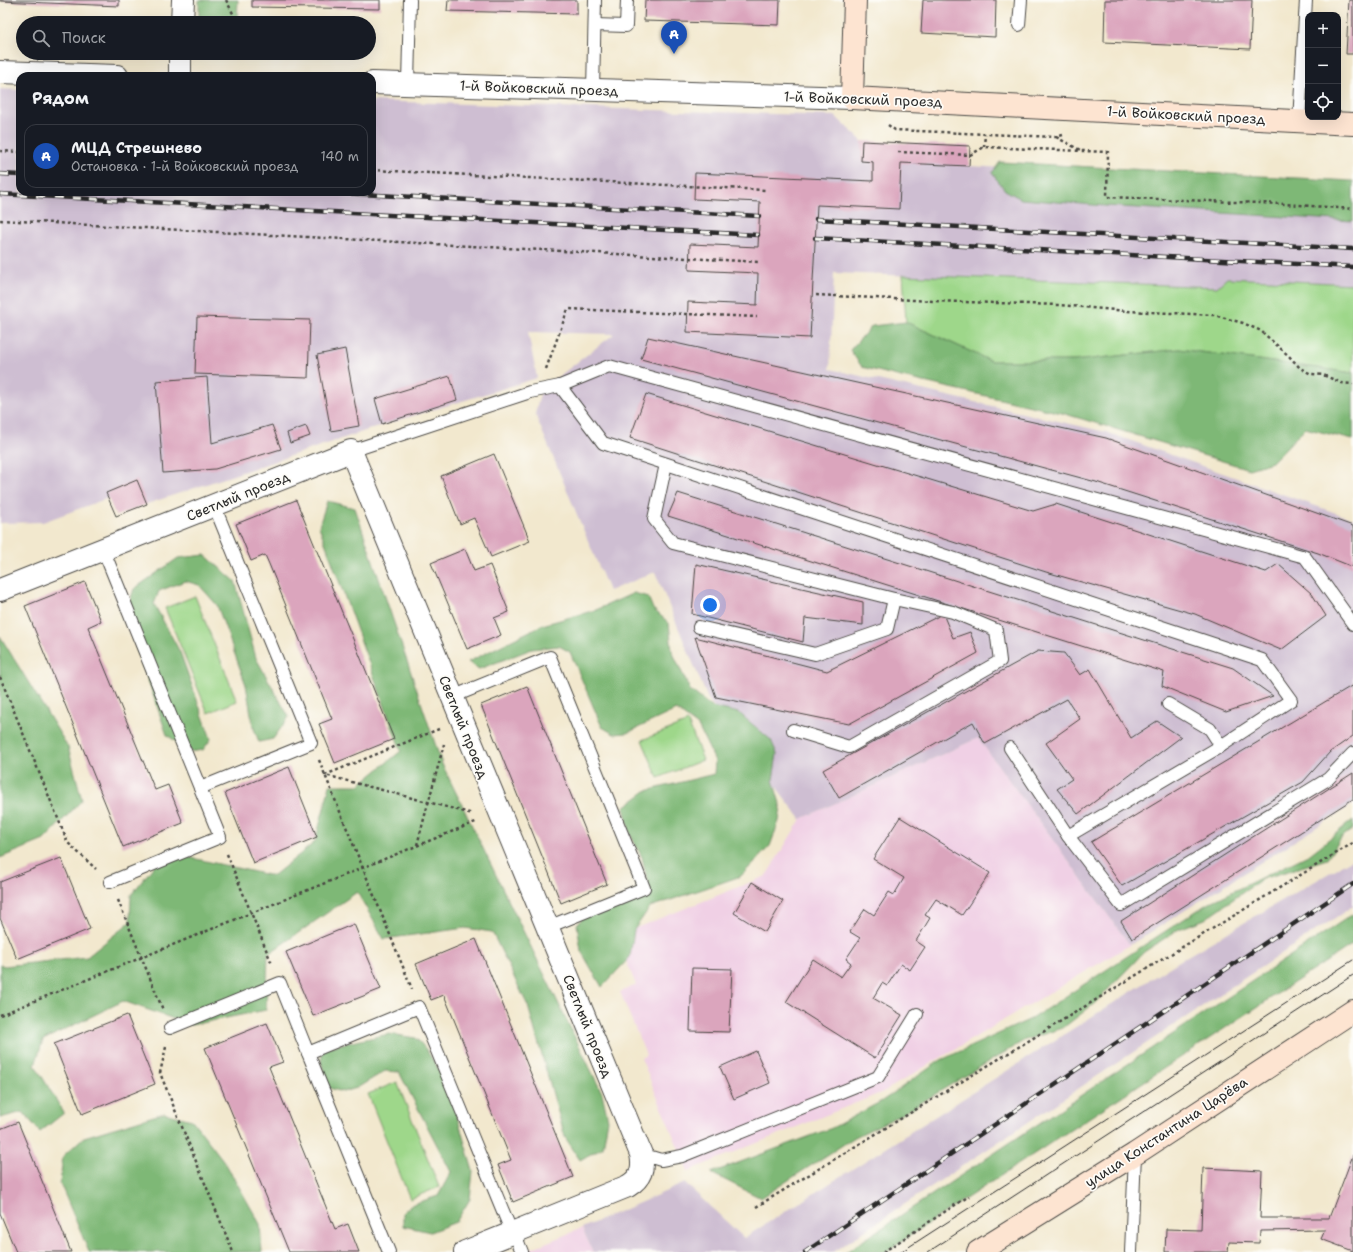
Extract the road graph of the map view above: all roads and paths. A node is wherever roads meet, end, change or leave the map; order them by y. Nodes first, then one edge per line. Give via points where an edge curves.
1 (183, 0) edge
2 (226, 0) edge
3 (410, 0) edge
4 (595, 0) edge
5 (627, 0) edge
6 (855, 0) edge
7 (1021, 0) edge
8 (1306, 0) edge
9 (182, 16) edge
10 (234, 16) edge
11 (595, 25) junction
12 (1019, 25) dead end
13 (180, 60) edge
14 (0, 72) edge
15 (180, 72) edge
16 (16, 73) edge
17 (376, 83) edge
18 (408, 84) junction
19 (593, 90) junction
20 (852, 98) junction
21 (1299, 121) junction
22 (885, 124) dead end
23 (1353, 124) edge
24 (985, 134) junction
25 (984, 147) junction
26 (0, 151) edge
27 (1082, 151) junction
28 (16, 152) edge
29 (898, 152) dead end
30 (376, 170) edge
31 (765, 190) dead end
32 (1353, 209) edge
33 (0, 220) edge
34 (760, 262) dead end
35 (816, 295) dead end
36 (757, 317) dead end
37 (1353, 384) edge
38 (560, 386) junction
39 (530, 392) junction
40 (350, 451) junction
41 (666, 464) junction
42 (214, 505) junction
43 (103, 549) junction
44 (0, 590) edge
45 (894, 599) junction
46 (1353, 624) edge
47 (699, 627) dead end
48 (0, 677) edge
49 (452, 697) junction
50 (1168, 704) dead end
51 (442, 728) dead end
52 (793, 730) dead end
53 (445, 739) dead end
54 (311, 743) junction
55 (1221, 746) junction
56 (1010, 748) dead end
57 (1353, 753) edge
58 (325, 775) junction
59 (200, 788) junction
60 (428, 803) junction
61 (480, 815) dead end
62 (480, 820) dead end
63 (1068, 836) junction
64 (220, 837) junction
65 (1353, 843) edge
66 (417, 846) junction
67 (362, 868) junction
68 (110, 882) junction
69 (251, 913) junction
70 (548, 927) junction
71 (141, 958) junction
72 (280, 983) junction
73 (419, 1008) junction
74 (1353, 1011) edge
75 (917, 1014) dead end
76 (0, 1015) edge
77 (170, 1028) junction
78 (308, 1053) junction
79 (641, 1154) junction
80 (1134, 1154) junction
81 (968, 1196) dead end
82 (756, 1207) dead end
83 (516, 1239) edge
84 (233, 1252) edge
85 (389, 1252) edge
86 (465, 1252) edge
87 (883, 1252) edge
88 (978, 1252) edge
89 (1131, 1252) edge

1 - 9 street
2 - 10 path
3 - 18 lane
4 - 11 lane
5 - 11 lane via 626,26
6 - 20 street
7 - 12 lane
8 - 21 lane
11 - 19 lane
13 - 15 street
14 - 16 street
17 - 18 street, 1-й Войковский проезд
18 - 19 street, 1-й Войковский проезд
19 - 20 street, 1-й Войковский проезд
20 - 21 street, 1-й Войковский проезд
21 - 23 street, 1-й Войковский проезд
22 - 24 path via 895,130
24 - 25 path
24 - 27 path via 1055,137
25 - 27 path
25 - 29 path via 970,155
26 - 28 path
27 - 32 path via 1108,152 1107,197
30 - 31 path
33 - 34 path
35 - 37 path via 1059,305 1214,316 1243,323 1261,331 1300,368 1311,374
36 - 39 path via 568,309 544,376
38 - 39 lane
38 - 41 lane via 603,443
38 - 46 lane via 609,366 1305,557
39 - 40 lane
40 - 42 street, Светлый проезд
40 - 49 street, Светлый проезд
41 - 45 lane via 654,519 672,543
41 - 55 lane via 1262,660 1291,700
42 - 43 street, Светлый проезд
42 - 54 lane
43 - 44 street, Светлый проезд
43 - 59 lane
45 - 47 lane via 887,629 815,654
45 - 52 lane via 953,612 996,630 1000,662 849,747
48 - 68 path via 68,843
49 - 70 street, Светлый проезд
49 - 70 lane via 550,657 644,888
50 - 55 lane via 1210,729
51 - 58 path
53 - 60 path
54 - 58 path
54 - 59 lane
55 - 63 lane
56 - 63 lane
57 - 63 lane via 1328,779 1121,905
58 - 60 path
58 - 67 path
59 - 64 lane
60 - 61 path
60 - 66 path
62 - 66 path
64 - 68 lane
64 - 69 path
65 - 82 path
66 - 67 path
67 - 69 path
67 - 73 path
68 - 71 path
69 - 71 path
69 - 72 path
70 - 79 street, Светлый проезд
71 - 76 path
71 - 77 path
72 - 77 lane
72 - 78 lane
73 - 78 lane
73 - 83 lane
74 - 80 street, улица Константина Царёва
75 - 79 lane via 878,1077 682,1156 661,1160
77 - 84 path via 160,1073
78 - 85 lane
79 - 83 street, Светлый проезд via 643,1164 636,1181
80 - 88 street, улица Константина Царёва
80 - 89 lane
81 - 87 path
83 - 86 street, Светлый проезд

